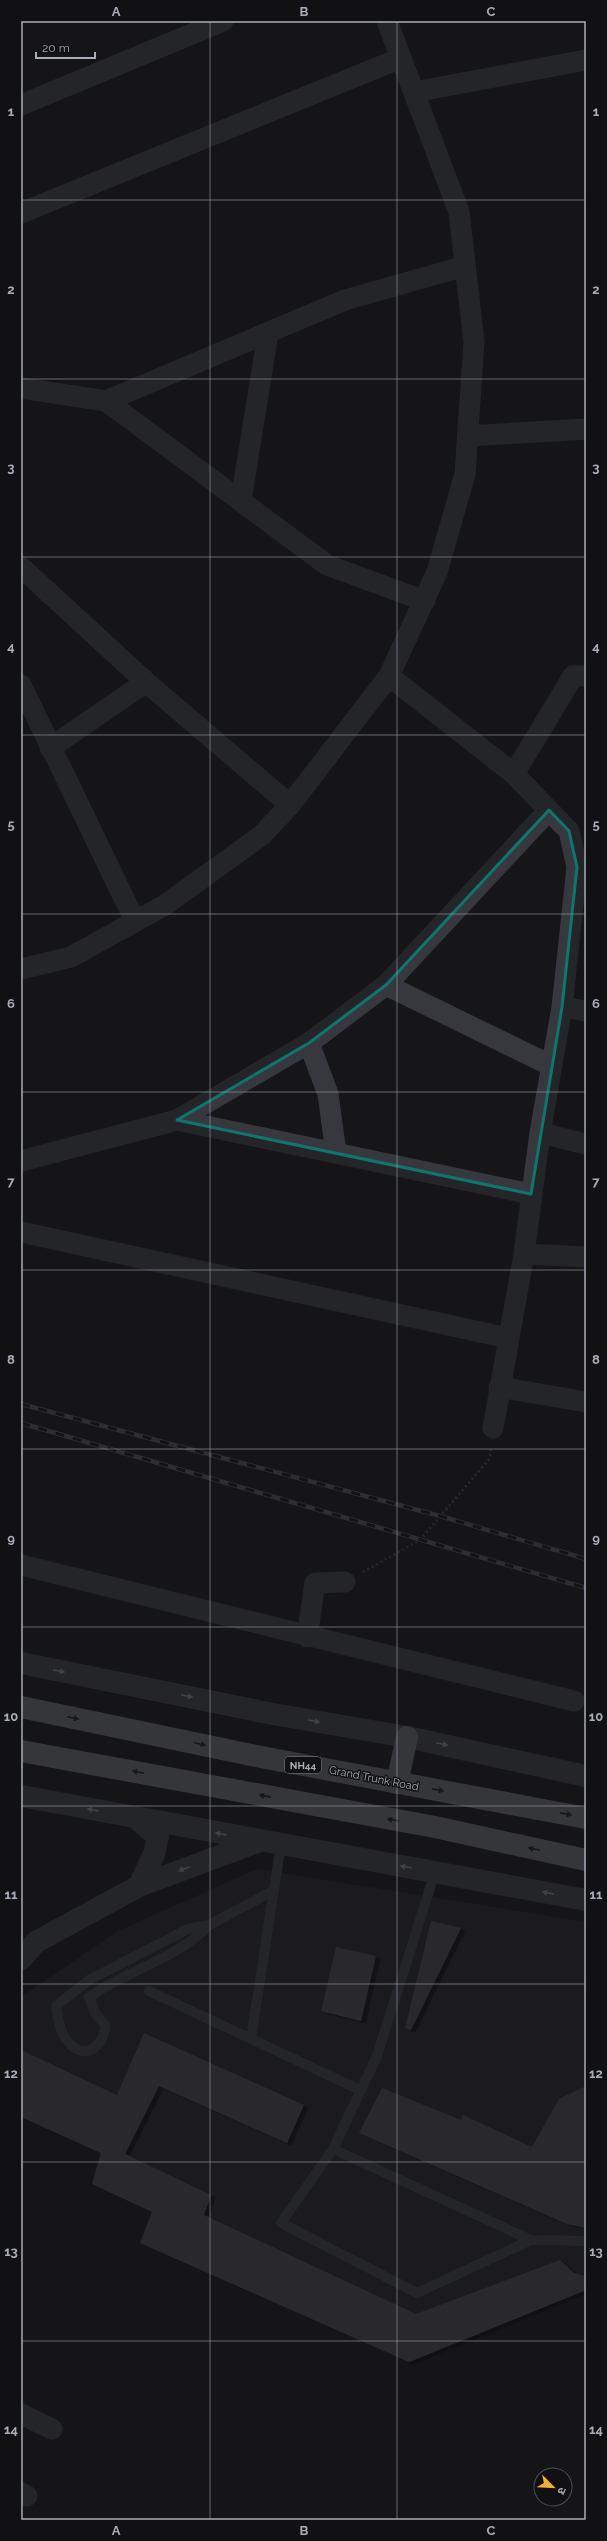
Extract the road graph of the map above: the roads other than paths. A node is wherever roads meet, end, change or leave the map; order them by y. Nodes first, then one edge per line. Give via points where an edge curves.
1 (223, 21) edge
2 (387, 21) edge
3 (401, 58) junction
4 (586, 60) edge
5 (414, 92) junction
6 (21, 105) edge
7 (21, 213) edge
8 (465, 266) junction
9 (268, 333) junction
10 (21, 388) edge
11 (106, 401) junction
12 (586, 429) edge
13 (468, 436) junction
14 (241, 501) junction
15 (21, 567) edge
16 (425, 601) junction
17 (389, 676) junction
18 (586, 676) edge
19 (146, 682) junction
20 (21, 685) edge
21 (50, 748) junction
22 (514, 774) junction
23 (290, 805) junction
24 (549, 810) junction
25 (135, 921) junction
26 (21, 969) edge
27 (386, 985) junction
28 (562, 1007) junction
29 (586, 1011) edge
30 (309, 1043) junction
31 (552, 1066) junction
32 (177, 1120) junction
33 (540, 1133) junction
34 (586, 1144) edge
35 (336, 1153) junction
36 (21, 1161) edge
37 (531, 1194) junction
38 (21, 1232) edge
39 (524, 1254) junction
40 (586, 1257) edge
41 (508, 1338) junction
42 (500, 1388) junction
43 (586, 1402) edge
44 (493, 1428) road end
45 (21, 1565) edge
46 (345, 1582) road end
47 (307, 1637) junction
48 (21, 1663) edge
49 (574, 1701) dead end
50 (21, 1707) edge
51 (407, 1736) junction
52 (21, 1751) edge
53 (586, 1776) edge
54 (397, 1782) junction
55 (21, 1796) edge
56 (136, 1818) junction
57 (586, 1818) edge
58 (260, 1840) junction
59 (281, 1844) junction
60 (586, 1860) edge
61 (435, 1872) junction
62 (139, 1886) junction
63 (273, 1891) junction
64 (586, 1900) edge
65 (209, 1925) junction
66 (21, 1959) edge
67 (149, 1991) dead end
68 (251, 2039) junction
69 (360, 2090) junction
70 (333, 2149) junction
71 (531, 2240) junction
72 (586, 2241) edge
73 (21, 2414) edge
74 (52, 2429) dead end

1 - 6 street
2 - 3 street
3 - 5 street
3 - 7 street
4 - 5 street
5 - 8 street via 459,212
8 - 9 street via 345,300
8 - 13 street via 474,342
9 - 11 street
9 - 14 street
10 - 11 street
11 - 14 street
12 - 13 street
13 - 16 street via 465,474 437,572
14 - 16 street via 327,565
15 - 19 street
16 - 17 street
17 - 22 street
17 - 23 street
18 - 22 street via 573,676
19 - 21 street
19 - 23 street
20 - 21 street
21 - 25 street
22 - 24 street
23 - 25 street via 262,835 164,905
24 - 27 street
24 - 28 street via 569,831 577,867
25 - 26 street via 71,957
27 - 30 street
27 - 31 street
28 - 29 street
28 - 31 street
30 - 32 street
30 - 35 street via 328,1094
31 - 33 street
32 - 35 street
32 - 36 street
33 - 34 street
33 - 37 street
35 - 37 street
37 - 39 street
38 - 41 street
39 - 40 street
39 - 41 street
41 - 42 street
42 - 43 street
42 - 44 street
45 - 47 street
46 - 47 street via 315,1583
47 - 49 street
48 -> 51 street via 273,1714
50 -> 54 highway, Grand Trunk Road / NH44
51 -> 53 street
51 - 54 highway
60 -> 52 highway via 436,1828
54 -> 57 highway, Grand Trunk Road / NH44
56 -> 55 street
58 -> 56 street
56 - 62 street via 158,1837 154,1854
58 - 59 street
58 -> 62 street
61 -> 59 street
59 - 63 lane
64 -> 61 street
61 - 69 lane via 377,2056
62 - 66 street via 36,1942
63 - 65 lane
63 - 68 lane
65 - 65 lane via 188,1928 96,1976 56,2006 63,2035 70,2045 86,2051 94,2049 104,2037 105,2025 95,2013 89,1996 106,1984 197,1938
67 - 68 lane
68 - 69 lane
69 - 70 lane
70 - 71 lane
70 - 71 lane via 281,2223 417,2293
71 - 72 lane
73 - 74 street

